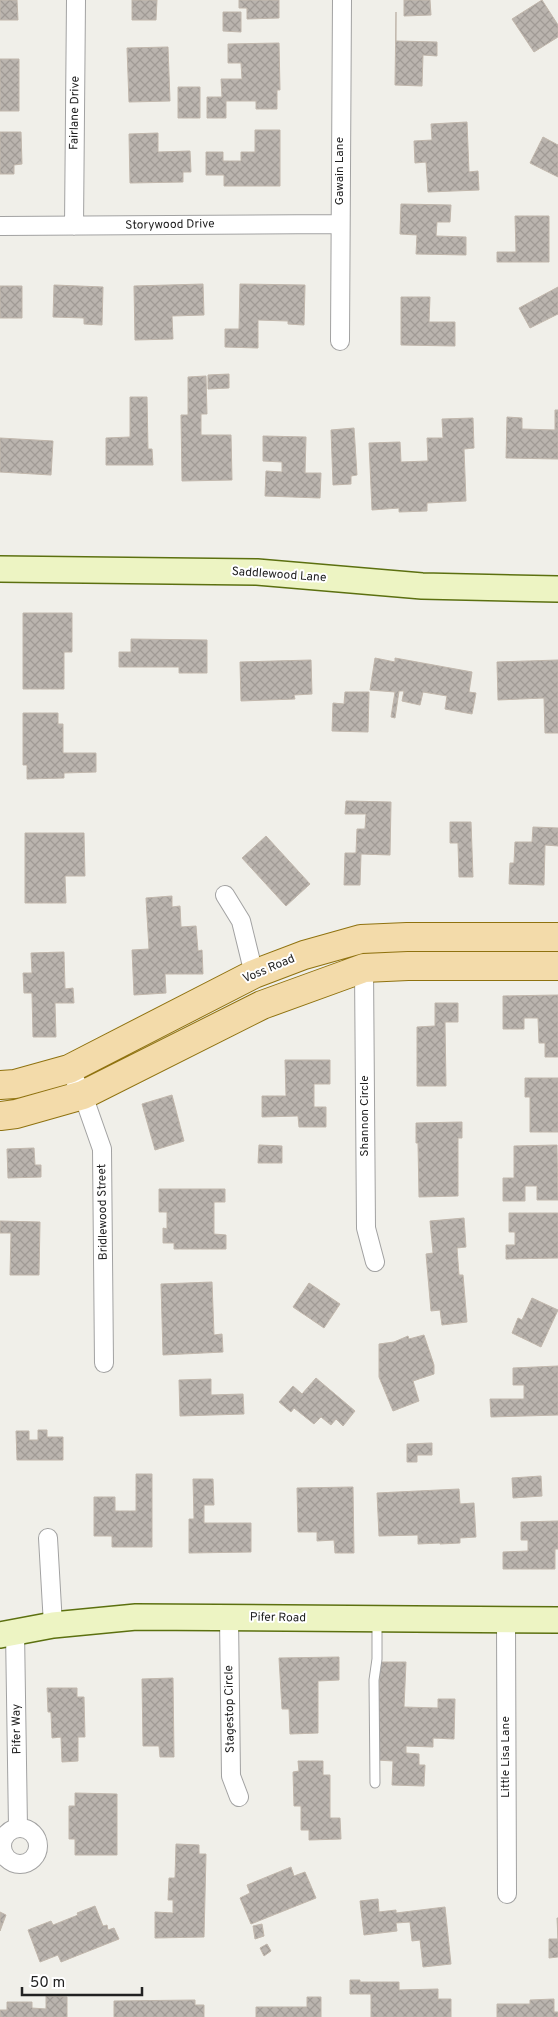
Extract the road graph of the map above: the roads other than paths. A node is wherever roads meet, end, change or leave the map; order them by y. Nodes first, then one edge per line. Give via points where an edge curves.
1 (76, 0) edge
2 (342, 0) edge
3 (340, 224) junction
4 (0, 226) edge
5 (74, 226) junction
6 (340, 341) dead end
7 (0, 569) edge
8 (558, 589) edge
9 (225, 895) dead end
10 (407, 937) junction
11 (558, 937) edge
12 (408, 966) junction
13 (558, 966) edge
14 (364, 968) junction
15 (254, 974) junction
16 (68, 1069) junction
17 (0, 1085) edge
18 (83, 1095) junction
19 (0, 1116) edge
20 (374, 1262) dead end
21 (104, 1363) dead end
22 (48, 1538) dead end
23 (229, 1618) junction
24 (377, 1619) junction
25 (506, 1620) junction
26 (558, 1620) edge
27 (53, 1625) junction
28 (8, 1633) edge
29 (375, 1783) dead end
30 (239, 1797) dead end
31 (18, 1828) dead end
32 (507, 1894) dead end

1 - 5 street, Fairlane Drive
2 - 3 street, Gawain Lane
3 - 5 street, Storywood Drive
3 - 6 street, Gawain Lane
4 - 5 street, Storywood Drive
7 - 8 street, Saddlewood Lane via 257,572 422,586
9 - 15 street via 241,921
10 - 11 main road, Voss Road
10 - 12 main road
10 - 15 main road, Voss Road via 361,939 304,954
12 - 13 main road
12 - 14 main road
14 - 18 main road via 262,1005
14 - 20 street, Shannon Circle via 366,1228
15 - 16 main road, Voss Road
16 - 17 main road, Voss Road
16 - 18 street, Bridlewood Street
18 - 19 main road
18 - 21 street, Bridlewood Street via 102,1150
22 - 27 street
23 - 24 street, Pifer Road
23 - 27 street, Pifer Road via 136,1617
23 - 30 street, Stagestop Circle via 231,1776
24 - 25 street, Pifer Road
24 - 29 lane
25 - 26 street, Pifer Road
25 - 32 street, Little Lisa Lane
27 - 28 street, Pifer Road
28 - 31 street, Pifer Way

